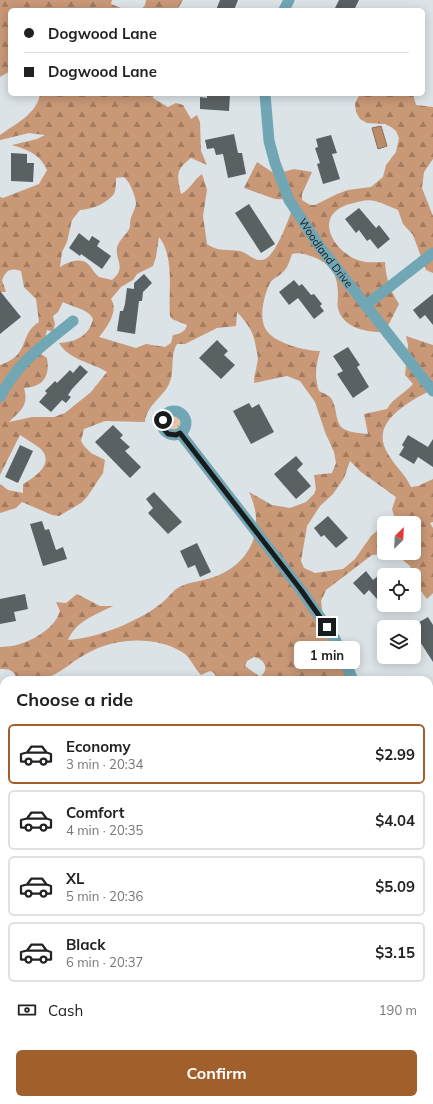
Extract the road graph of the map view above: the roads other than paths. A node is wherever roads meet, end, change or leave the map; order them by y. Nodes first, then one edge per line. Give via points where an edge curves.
1 (265, 96) edge
2 (433, 253) edge
3 (366, 305) junction
4 (73, 321) dead end
5 (433, 391) edge
6 (0, 397) edge
7 (180, 433) dead end
8 (351, 676) edge

1 - 3 street, Woodland Drive via 269,142 276,169 289,200 320,247
2 - 3 street
3 - 5 street, Woodland Drive
4 - 6 street via 21,365
7 - 8 street via 306,596 335,639

